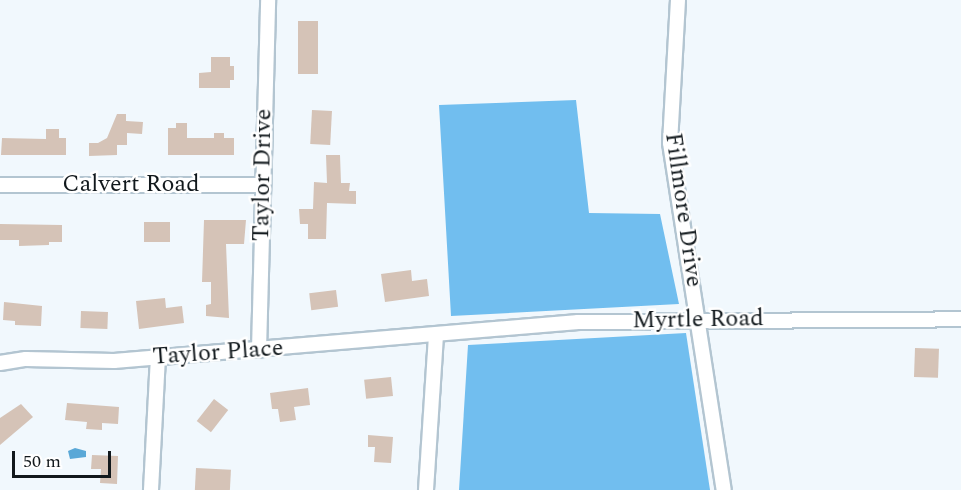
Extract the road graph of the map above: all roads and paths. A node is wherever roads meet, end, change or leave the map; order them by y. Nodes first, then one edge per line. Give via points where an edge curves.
1 (268, 0) edge
2 (678, 0) edge
3 (0, 185) edge
4 (262, 185) junction
5 (699, 319) junction
6 (961, 319) edge
7 (436, 334) junction
8 (259, 350) junction
9 (158, 357) junction
10 (0, 363) edge
11 (151, 490) edge
12 (426, 490) edge
13 (724, 490) edge

1 - 4 street, Taylor Drive
2 - 5 street, Fillmore Drive via 670,142
3 - 4 street, Calvert Road
4 - 8 street, Taylor Drive
5 - 6 street, Myrtle Road
5 - 7 street, Myrtle Road via 578,322
5 - 13 street, Fillmore Drive
7 - 8 street, Taylor Place
7 - 12 street
8 - 9 street, Taylor Place
9 - 10 street, Taylor Place via 114,361 26,359
9 - 11 street

